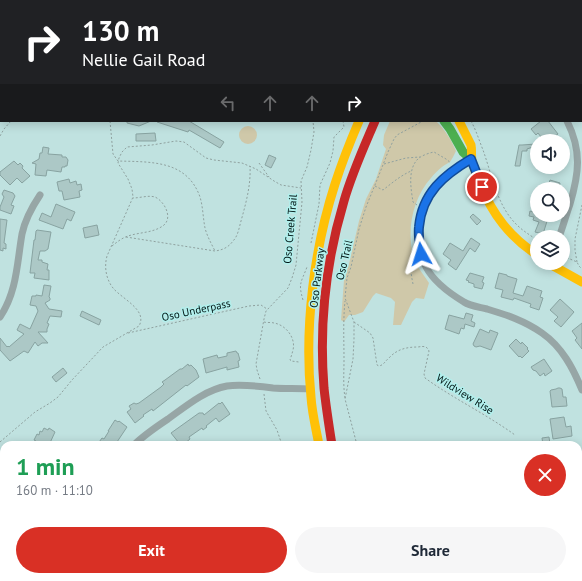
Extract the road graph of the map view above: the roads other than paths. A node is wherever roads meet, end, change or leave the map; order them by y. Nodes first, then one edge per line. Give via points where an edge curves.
1 (359, 122) edge
2 (375, 122) edge
3 (445, 122) edge
4 (460, 122) edge
5 (568, 122) edge
6 (471, 159) junction
7 (40, 195) dead end
8 (561, 230) edge
9 (530, 249) edge
10 (561, 270) edge
11 (582, 282) edge
12 (0, 316) edge
13 (310, 389) junction
14 (582, 390) edge
15 (138, 441) edge
16 (318, 441) edge
17 (331, 441) edge

1 - 13 main road, Oso Parkway via 329,204 318,253 310,315
2 - 17 main road, Oso Parkway via 341,212 327,285 324,381
3 - 6 main road via 463,152
4 - 6 main road via 472,150
5 - 8 street via 575,132 579,145 579,174
6 - 9 main road via 488,201 500,220 511,234
6 - 14 street via 455,168 439,182 432,190 420,215 421,254 426,267 444,288 465,303 513,317 547,337 567,358
7 - 12 street via 29,213 14,288
10 - 11 main road
13 - 15 street via 248,385 216,389 191,402
13 - 16 main road, Oso Parkway

